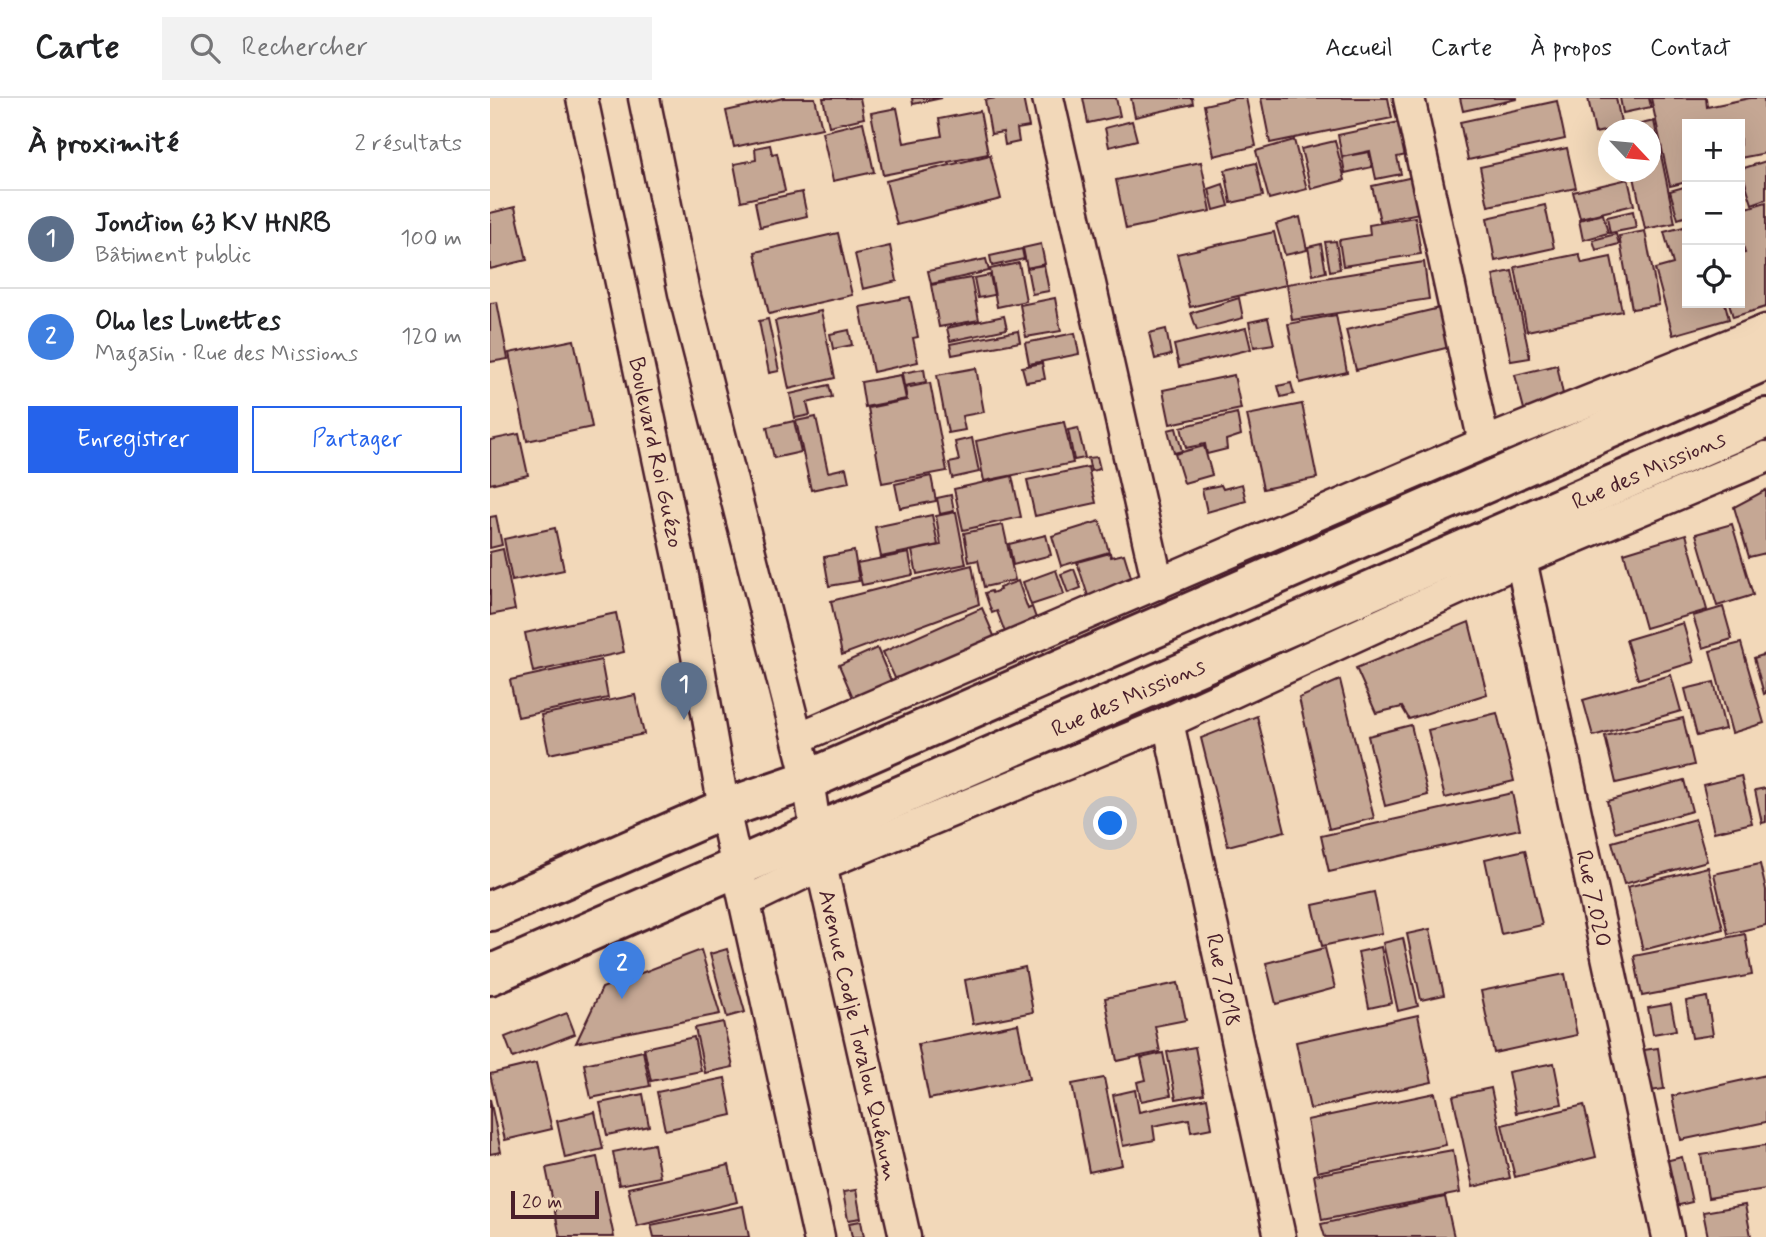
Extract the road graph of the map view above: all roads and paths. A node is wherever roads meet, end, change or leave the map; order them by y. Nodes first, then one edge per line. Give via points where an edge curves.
1 (582, 98) edge
2 (644, 98) edge
3 (1048, 98) edge
4 (1409, 98) edge
5 (1766, 330) edge
6 (1766, 360) edge
7 (1766, 418) edge
8 (1483, 443) junction
9 (1766, 457) edge
10 (1521, 560) junction
11 (1158, 584) junction
12 (1168, 722) junction
13 (798, 738) junction
14 (808, 780) junction
15 (724, 809) junction
16 (818, 849) junction
17 (741, 884) junction
18 (490, 911) edge
19 (490, 975) edge
20 (818, 1237) edge
21 (905, 1237) edge
22 (1280, 1237) edge
23 (1668, 1237) edge

1 - 15 street, Boulevard Roi Guézo via 683,576
2 - 13 street via 684,293
3 - 11 street
4 - 8 street
5 - 8 street
6 - 14 highway
7 - 16 highway, Rue des Missions
8 - 11 street
9 - 10 street
10 - 12 street
10 - 23 street, Rue 7.020
11 - 13 street
12 - 16 street
12 - 22 street, Rue 7.018
13 - 14 street
14 - 15 highway
14 - 16 street, Avenue Codje Tovalou Quénum
15 - 17 street, Boulevard Roi Guézo
15 - 18 highway
16 - 17 highway, Rue des Missions
16 - 21 street, Avenue Codje Tovalou Quénum
17 - 19 highway, Rue des Missions
17 - 20 street

